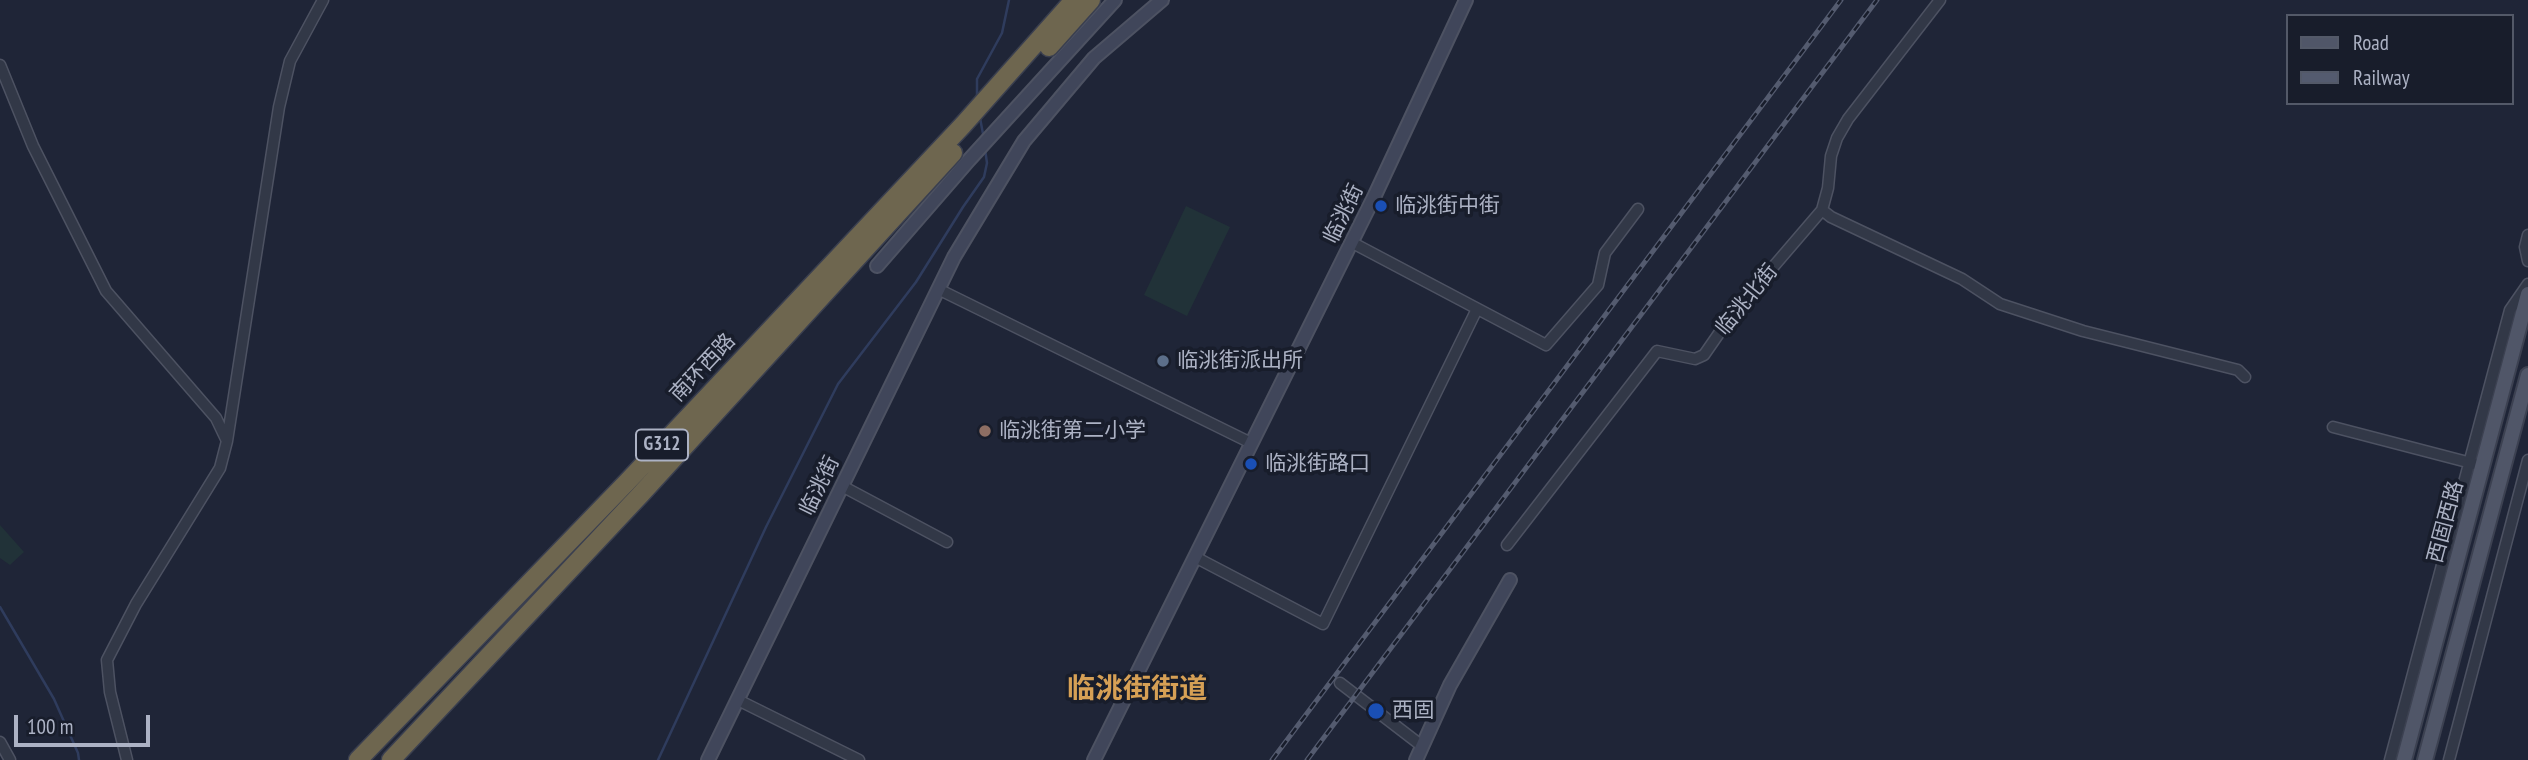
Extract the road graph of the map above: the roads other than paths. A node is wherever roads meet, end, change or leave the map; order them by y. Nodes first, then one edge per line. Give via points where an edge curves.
1 (323, 0) edge
2 (1074, 0) edge
3 (1091, 0) edge
4 (1115, 0) edge
5 (1162, 0) edge
6 (1466, 0) edge
7 (1940, 0) edge
8 (0, 65) edge
9 (965, 131) junction
10 (1638, 209) dead end
11 (1822, 209) junction
12 (2528, 236) edge
13 (1351, 242) junction
14 (2528, 261) edge
15 (877, 266) dead end
16 (2528, 284) edge
17 (938, 289) junction
18 (2528, 294) edge
19 (1477, 309) junction
20 (2528, 375) edge
21 (2245, 377) dead end
22 (2333, 427) dead end
23 (227, 442) junction
24 (1251, 443) junction
25 (2528, 460) edge
26 (2476, 464) junction
27 (842, 486) junction
28 (635, 488) junction
29 (947, 542) dead end
30 (1507, 545) dead end
31 (1195, 557) junction
32 (1510, 580) dead end
33 (1340, 683) dead end
34 (738, 700) junction
35 (0, 742) edge
36 (1422, 746) junction
37 (10, 760) edge
38 (127, 760) edge
39 (358, 760) edge
40 (391, 760) edge
41 (708, 760) edge
42 (859, 760) edge
43 (1094, 760) edge
44 (1416, 760) edge
45 (2390, 760) edge
46 (2404, 760) edge
47 (2425, 760) edge
48 (2449, 760) edge

1 - 23 street via 290,61 279,107
2 - 9 highway, 南环西路 / G312
3 - 9 highway, 南环西路 / G312
4 - 15 street
5 - 17 street, 临洮街 via 1094,58 1024,141
6 - 13 street, 临洮街
7 - 11 street, 临洮北街 via 1837,138
8 - 23 street via 33,146 106,290 216,418
9 - 28 highway, 南环西路 / G312
10 - 19 street via 1605,253 1598,285 1546,345
11 - 21 street via 1962,279 2000,304 2083,331 2238,370
11 - 30 street, 临洮北街 via 1731,316 1704,355 1695,359 1657,351
12 - 14 street
13 - 19 street
13 - 24 street, 临洮街
16 - 26 street via 2510,310
17 - 24 street
17 - 27 street, 临洮街
18 - 26 main road, 西固西路
19 - 31 street via 1323,624
20 - 47 main road, 西固西路
22 - 26 street
23 - 38 street via 220,468 107,660
24 - 31 street, 临洮街
25 - 48 street
26 - 45 street
26 - 46 main road, 西固西路
27 - 29 street
27 - 34 street, 临洮街
28 - 39 highway, 南环西路 / G312
28 - 40 highway, 南环西路 / G312
31 - 43 street, 临洮街
32 - 36 street via 1450,685
33 - 36 street
34 - 41 street, 临洮街
34 - 42 street
35 - 37 street
36 - 44 street

